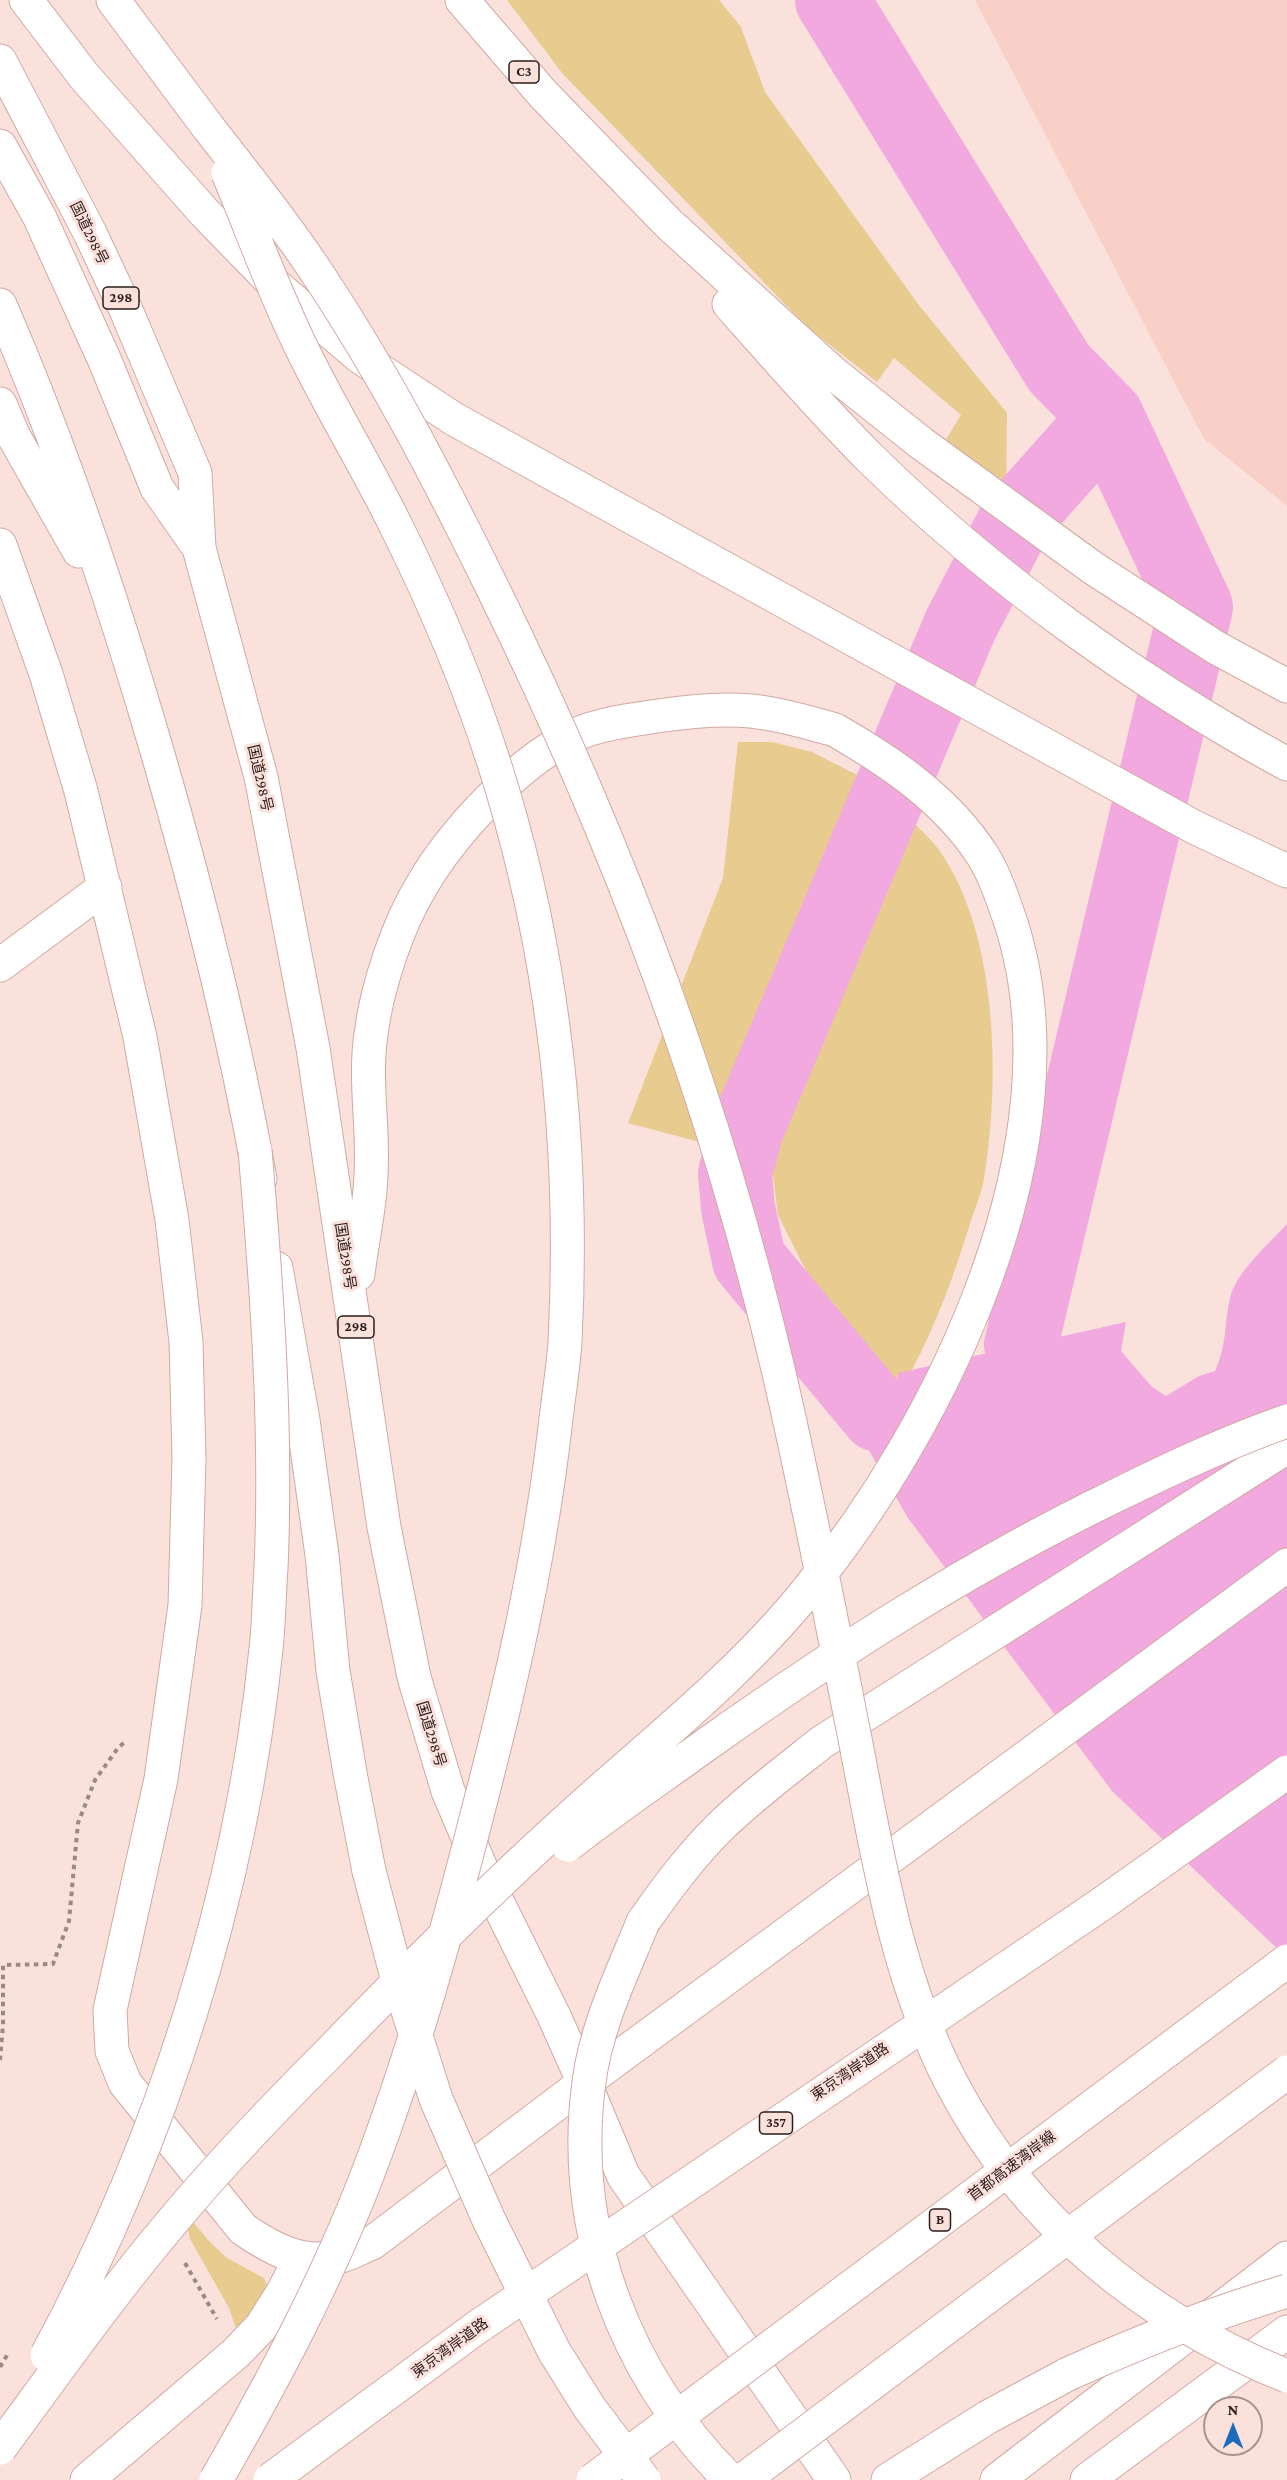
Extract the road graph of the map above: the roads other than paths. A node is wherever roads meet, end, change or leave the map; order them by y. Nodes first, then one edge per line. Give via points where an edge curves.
1 (26, 0) edge
2 (113, 0) edge
3 (462, 0) edge
4 (0, 61) edge
5 (208, 127) junction
6 (588, 142) junction
7 (0, 146) edge
8 (0, 305) edge
9 (0, 404) edge
10 (0, 545) edge
11 (199, 548) junction
12 (121, 626) junction
13 (1287, 686) edge
14 (1287, 764) edge
15 (1287, 871) edge
16 (105, 887) junction
17 (0, 965) edge
18 (255, 1150) junction
19 (353, 1309) junction
20 (1287, 1421) edge
21 (1287, 1447) edge
22 (1287, 1565) edge
23 (1287, 1772) edge
24 (1287, 1961) edge
25 (417, 1963) junction
26 (1287, 2072) edge
27 (584, 2083) junction
28 (1287, 2258) edge
29 (300, 2259) junction
30 (1287, 2291) edge
31 (1287, 2332) edge
32 (1287, 2376) edge
33 (0, 2437) edge
34 (0, 2448) edge
35 (87, 2480) edge
36 (216, 2480) edge
37 (270, 2480) edge
38 (593, 2480) edge
39 (644, 2480) edge
40 (730, 2480) edge
41 (743, 2480) edge
42 (834, 2480) edge
43 (888, 2480) edge
44 (997, 2480) edge
45 (1087, 2480) edge

1 - 15 main road via 84,76 204,212 273,283 360,357 454,419 1194,827
2 - 5 main road
3 - 6 main road, C3
4 - 11 main road, 国道298号 / 298 via 90,233 195,473
5 - 32 main road, bridge via 308,259 426,458 564,737 650,946 718,1151 765,1313 808,1502 892,1925 928,2034 980,2131 1025,2190 1082,2250 1162,2313 1256,2364
5 - 36 main road, bridge via 302,351 397,527 454,654 494,764 524,868 548,991 563,1107 568,1233 564,1348 547,1500 497,1739 462,1875 406,2066 367,2175 272,2383
6 - 13 main road via 747,296 833,373 921,443 1093,568 1215,646
6 - 14 main road via 795,379 871,458 943,524 1021,589 1100,646 1181,702
7 - 11 main road, 国道298号 / 298 via 39,216 157,488
8 - 12 main road via 65,468
9 - 12 main road via 14,437
10 - 16 main road via 46,674
11 - 19 main road, 国道298号 / 298 via 261,777 314,1048
12 - 18 main road via 192,871
16 - 17 main road
16 - 29 main road via 140,1037 172,1220 186,1342 189,1458 185,1605 177,1673 161,1779 110,2010 112,2051 125,2083 243,2229 267,2246
18 - 33 main road, bridge via 273,1395 273,1523 267,1648 251,1765 224,1893 157,2111 119,2210 66,2319
18 - 39 main road, bridge via 303,1420 333,1671 350,1773 369,1871 396,1973 436,2099 488,2218 554,2351 589,2407
19 - 25 main road, bridge via 371,1175 371,1035 384,977 422,885 490,799 529,763 573,736 617,722 705,711 751,711 793,718 835,730 887,761 953,818 983,857 1003,897 1023,963 1030,1037 1025,1120 1011,1202 990,1271 918,1425 861,1518 805,1594 749,1654 495,1885
19 - 27 main road, 国道298号 / 298 via 384,1527 414,1677 441,1768 484,1875
20 - 25 main road, bridge via 1170,1469 1077,1514 886,1622 790,1685 591,1828
21 - 40 main road, bridge via 822,1742 721,1826 673,1879 643,1922 598,2037 589,2082 585,2140 589,2215 607,2286 626,2333 659,2392 708,2458
22 - 27 main road
23 - 37 main road, 東京湾岸道路 / 357, bridge via 1103,1903 476,2328
24 - 38 main road, 首都高速湾岸線 / B, bridge
25 - 34 main road, bridge via 251,2132 169,2224
26 - 41 main road, bridge
27 - 29 main road via 372,2243 337,2257
27 - 42 main road, 国道298号 via 623,2175
28 - 44 main road, bridge
29 - 35 main road via 266,2318 244,2344
30 - 43 main road, bridge via 1148,2338 1068,2374 988,2417
31 - 45 main road

